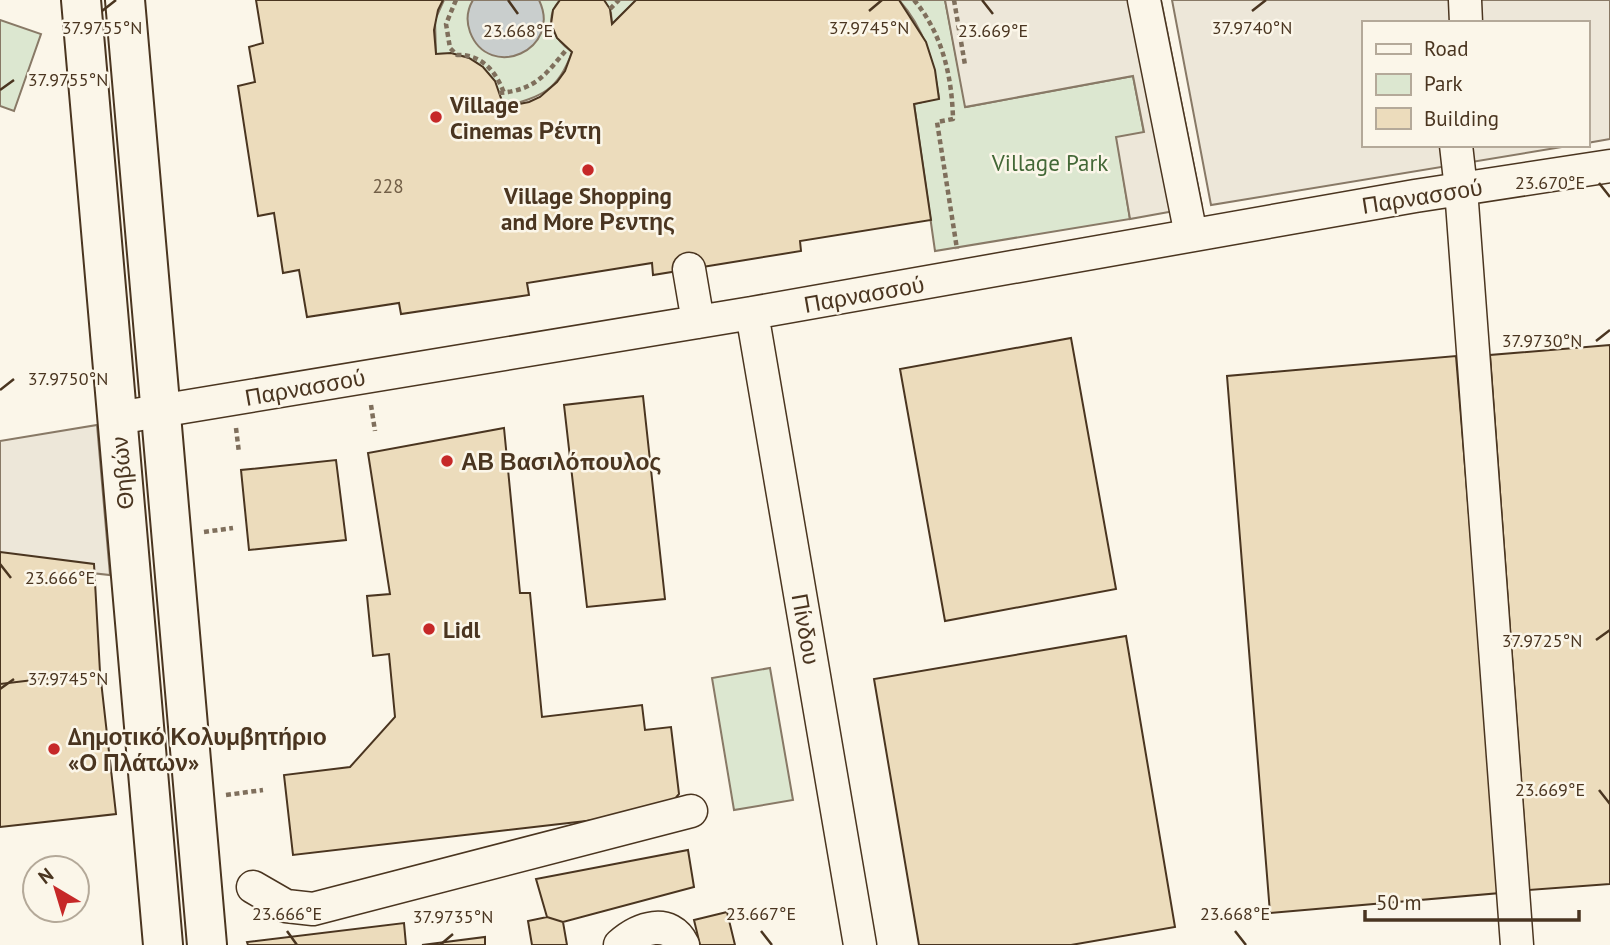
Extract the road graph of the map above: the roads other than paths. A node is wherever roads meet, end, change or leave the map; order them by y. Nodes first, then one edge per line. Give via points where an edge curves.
1 (81, 0) edge
2 (125, 0) edge
3 (1144, 0) edge
4 (1465, 0) edge
5 (1466, 21) edge
6 (1456, 147) edge
7 (1610, 166) edge
8 (1461, 189) junction
9 (1191, 236) junction
10 (689, 269) dead end
11 (752, 313) junction
12 (698, 322) junction
13 (161, 411) junction
14 (117, 418) junction
15 (691, 811) dead end
16 (253, 887) dead end
17 (163, 945) edge
18 (207, 945) edge
19 (620, 945) edge
20 (683, 945) edge
21 (860, 945) edge
22 (1517, 945) edge

1 - 14 main road, Θηβών
2 - 13 main road, Θηβών
3 - 9 street
4 - 5 street
6 - 8 street
7 - 8 street, Παρνασσού
8 - 9 street, Παρνασσού
8 - 22 street
9 - 11 street, Παρνασσού
10 - 12 street
11 - 12 street, Παρνασσού
11 - 21 street, Πίνδου
12 - 13 street, Παρνασσού
13 - 14 street, Παρνασσού
13 - 18 main road, Θηβών
14 - 17 main road, Θηβών
15 - 16 street via 313,909 286,906
19 - 20 street via 631,936 662,926 673,930

